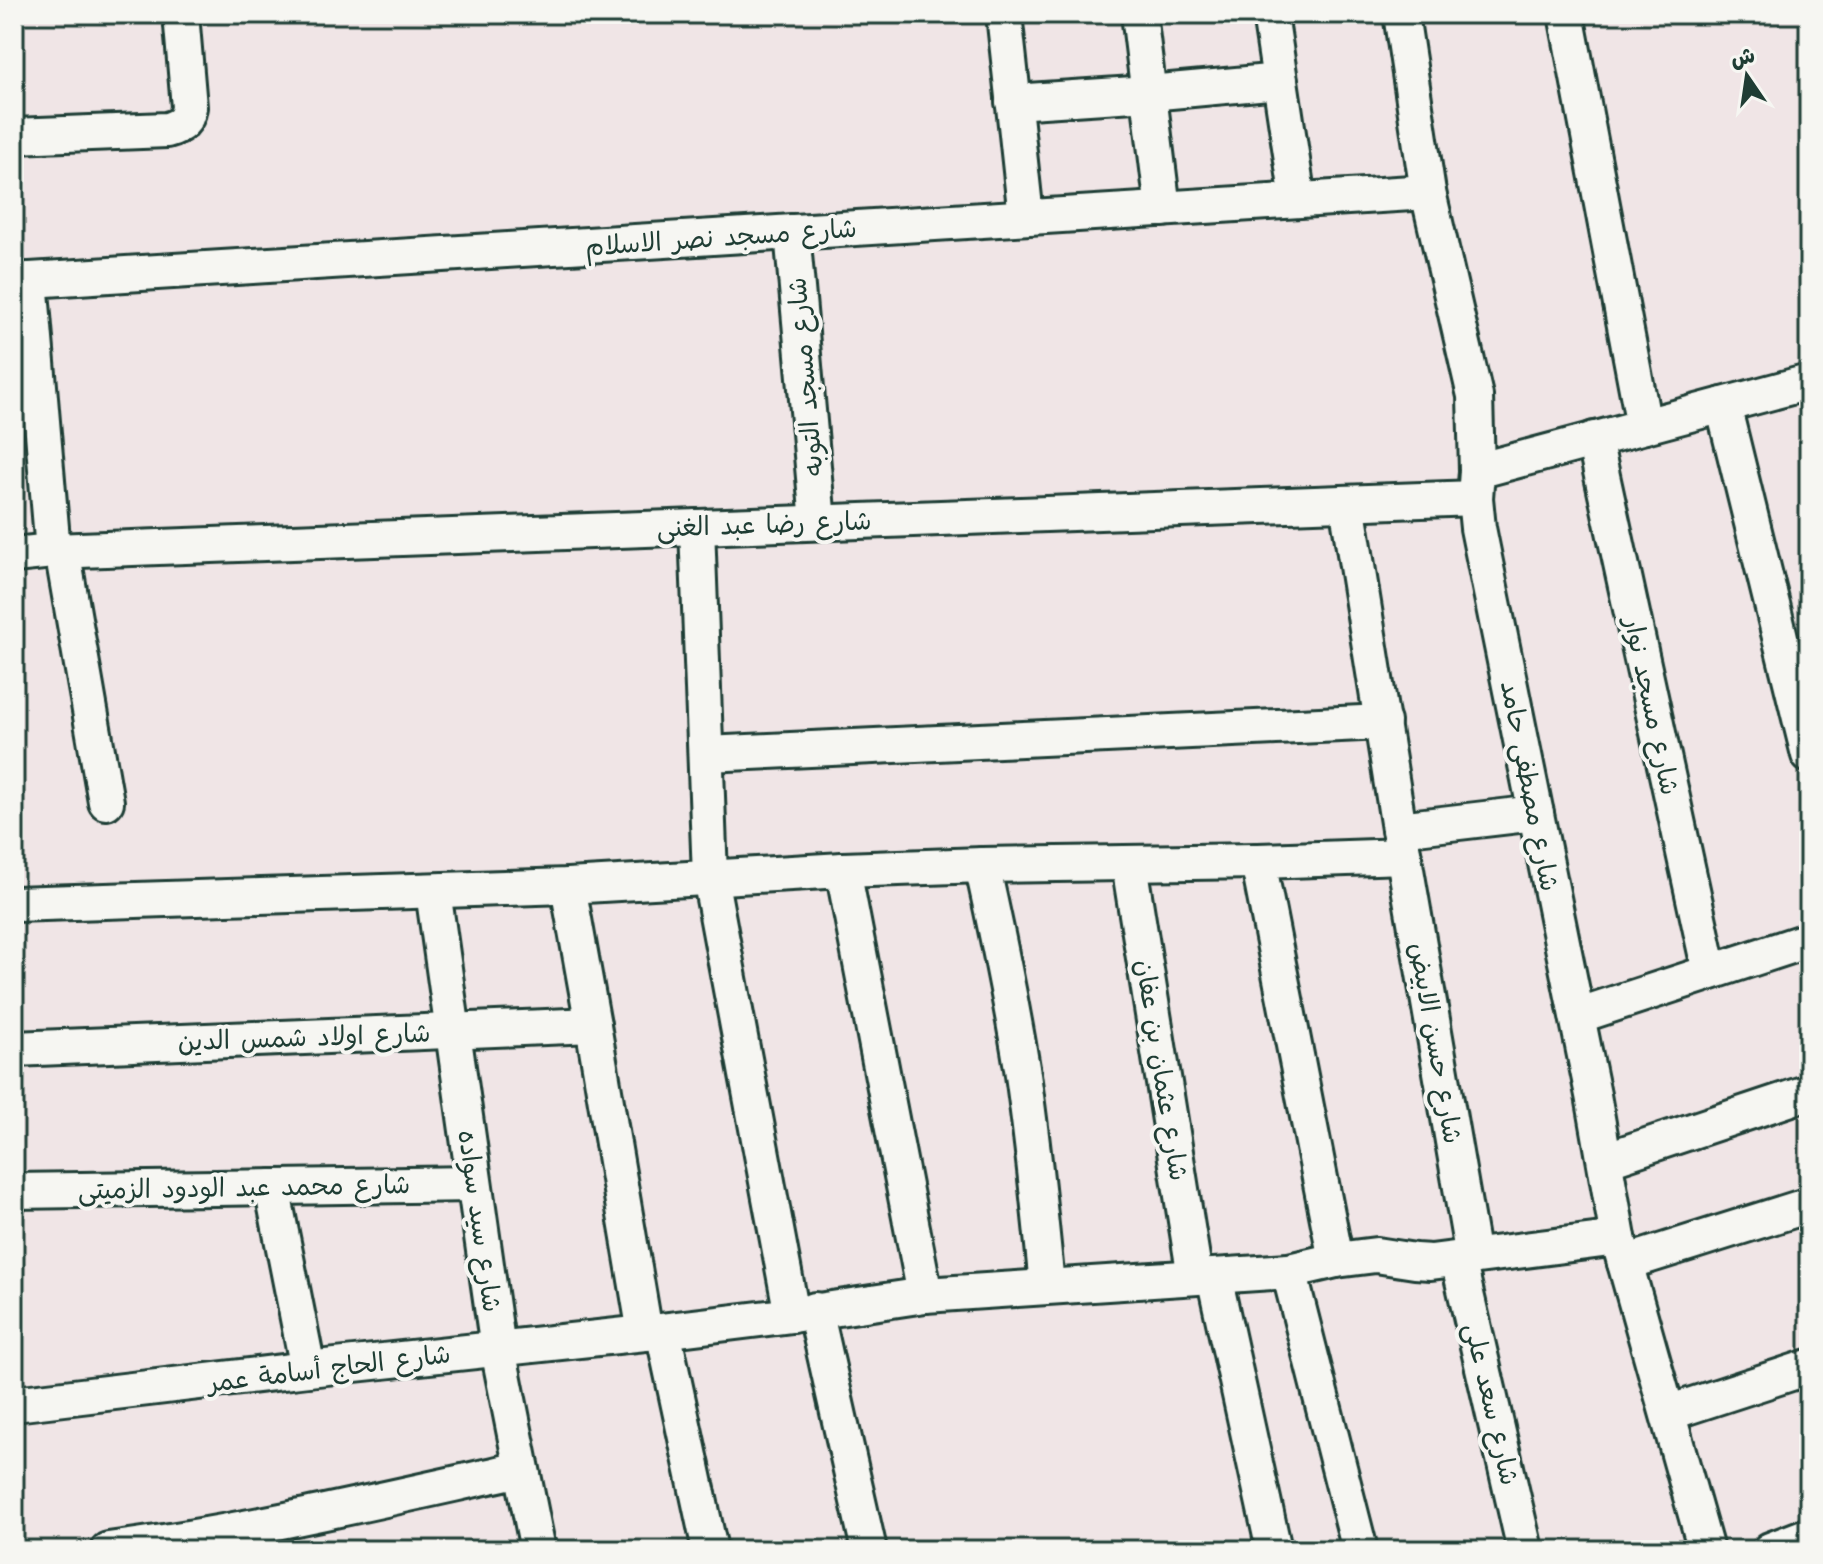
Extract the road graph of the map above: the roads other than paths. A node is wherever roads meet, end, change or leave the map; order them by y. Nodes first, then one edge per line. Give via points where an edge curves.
1 (181, 14) edge
2 (1004, 14) edge
3 (1139, 14) edge
4 (1270, 14) edge
5 (1401, 14) edge
6 (1566, 14) edge
7 (1280, 81) junction
8 (1149, 93) junction
9 (1013, 102) junction
10 (14, 136) edge
11 (1428, 192) junction
12 (1298, 200) junction
13 (1163, 209) junction
14 (1026, 217) junction
15 (792, 232) junction
16 (22, 281) edge
17 (1809, 382) edge
18 (1723, 405) junction
19 (1644, 426) junction
20 (1594, 439) junction
21 (1476, 485) junction
22 (1347, 503) junction
23 (818, 522) junction
24 (697, 527) junction
25 (58, 550) junction
26 (14, 555) edge
27 (1383, 722) junction
28 (707, 754) junction
29 (1809, 755) edge
30 (106, 802) dead end
31 (1536, 813) junction
32 (1402, 843) junction
33 (1258, 861) junction
34 (1129, 864) junction
35 (982, 865) junction
36 (843, 870) junction
37 (710, 877) junction
38 (568, 886) junction
39 (433, 891) junction
40 (14, 904) edge
41 (1809, 940) edge
42 (1710, 972) junction
43 (1577, 1016) junction
44 (593, 1025) junction
45 (452, 1031) junction
46 (14, 1049) edge
47 (1809, 1092) edge
48 (1605, 1160) junction
49 (474, 1184) junction
50 (272, 1187) junction
51 (14, 1191) edge
52 (1809, 1205) edge
53 (1621, 1251) junction
54 (1466, 1258) junction
55 (1336, 1260) junction
56 (1289, 1271) junction
57 (1204, 1276) junction
58 (1047, 1286) junction
59 (925, 1295) junction
60 (803, 1313) junction
61 (654, 1332) junction
62 (498, 1349) junction
63 (1809, 1367) edge
64 (308, 1369) junction
65 (14, 1404) edge
66 (1668, 1413) junction
67 (521, 1469) junction
68 (1809, 1535) edge
69 (108, 1550) edge
70 (538, 1550) edge
71 (710, 1550) edge
72 (869, 1550) edge
73 (1274, 1550) edge
74 (1360, 1550) edge
75 (1525, 1550) edge
76 (1706, 1550) edge
77 (1770, 1550) edge

1 - 10 street via 189,107 188,118 178,127
2 - 9 street
3 - 8 street
4 - 7 street
5 - 11 street, شارع مصطفى حامد
6 - 19 street
7 - 8 street
7 - 12 street
8 - 9 street
8 - 13 street
9 - 14 street
11 - 12 street, شارع مسجد نصر الاسلام
11 - 21 street, شارع مصطفى حامد via 1475,396
12 - 13 street, شارع مسجد نصر الاسلام
13 - 14 street, شارع مسجد نصر الاسلام
14 - 15 street, شارع مسجد نصر الاسلام
15 - 16 street, شارع مسجد نصر الاسلام
15 - 23 street, شارع مسجد التوبه
16 - 25 street
17 - 18 street, شارع رضا عبد الغنى
18 - 19 street, شارع رضا عبد الغنى
18 - 29 street
19 - 20 street, شارع رضا عبد الغنى
20 - 21 street, شارع رضا عبد الغنى
20 - 42 street, شارع مسجد نوار
21 - 22 street, شارع رضا عبد الغنى
21 - 31 street, شارع مصطفى حامد via 1478,528
22 - 23 street, شارع رضا عبد الغنى
22 - 27 street, شارع حسن الابيض
23 - 24 street, شارع رضا عبد الغنى
24 - 25 street, شارع رضا عبد الغنى
24 - 28 street
25 - 26 street, شارع رضا عبد الغنى
25 - 30 street
27 - 28 street
27 - 32 street, شارع حسن الابيض
28 - 37 street
31 - 32 street
31 - 43 street, شارع مصطفى حامد
32 - 33 street
32 - 54 street, شارع حسن الابيض
33 - 34 street
33 - 55 street
34 - 35 street
34 - 57 street, شارع عثمان بن عفان
35 - 36 street
35 - 58 street via 1022,1070
36 - 37 street
36 - 59 street
37 - 38 street
37 - 60 street
38 - 39 street
38 - 44 street
39 - 40 street
39 - 45 street, شارع سيد سواده
41 - 42 street
42 - 43 street
43 - 48 street, شارع مصطفى حامد
44 - 45 street, شارع اولاد شمس الدين
44 - 61 street
45 - 46 street, شارع اولاد شمس الدين
45 - 49 street, شارع سيد سواده
47 - 48 street
48 - 53 street, شارع مصطفى حامد
49 - 50 street, شارع محمد عبد الودود الزميتى
49 - 62 street, شارع سيد سواده
50 - 51 street, شارع محمد عبد الودود الزميتى
50 - 64 street
52 - 53 street, شارع الحاج أسامة عمر
53 - 54 street, شارع الحاج أسامة عمر
53 - 66 street, شارع مصطفى حامد
54 - 55 street, شارع الحاج أسامة عمر via 1415,1261 1376,1255
54 - 75 street, شارع سعد على
55 - 56 street, شارع الحاج أسامة عمر
56 - 57 street, شارع الحاج أسامة عمر
56 - 74 street
57 - 58 street, شارع الحاج أسامة عمر
57 - 73 street, شارع عثمان بن عفان
58 - 59 street, شارع الحاج أسامة عمر
59 - 60 street, شارع الحاج أسامة عمر
60 - 61 street, شارع الحاج أسامة عمر
60 - 72 street
61 - 62 street, شارع الحاج أسامة عمر
61 - 71 street
62 - 64 street, شارع الحاج أسامة عمر
62 - 67 street, شارع سيد سواده
63 - 66 street
64 - 65 street, شارع الحاج أسامة عمر
66 - 76 street, شارع مصطفى حامد
67 - 69 street via 247,1528
67 - 70 street, شارع سيد سواده
68 - 77 street

